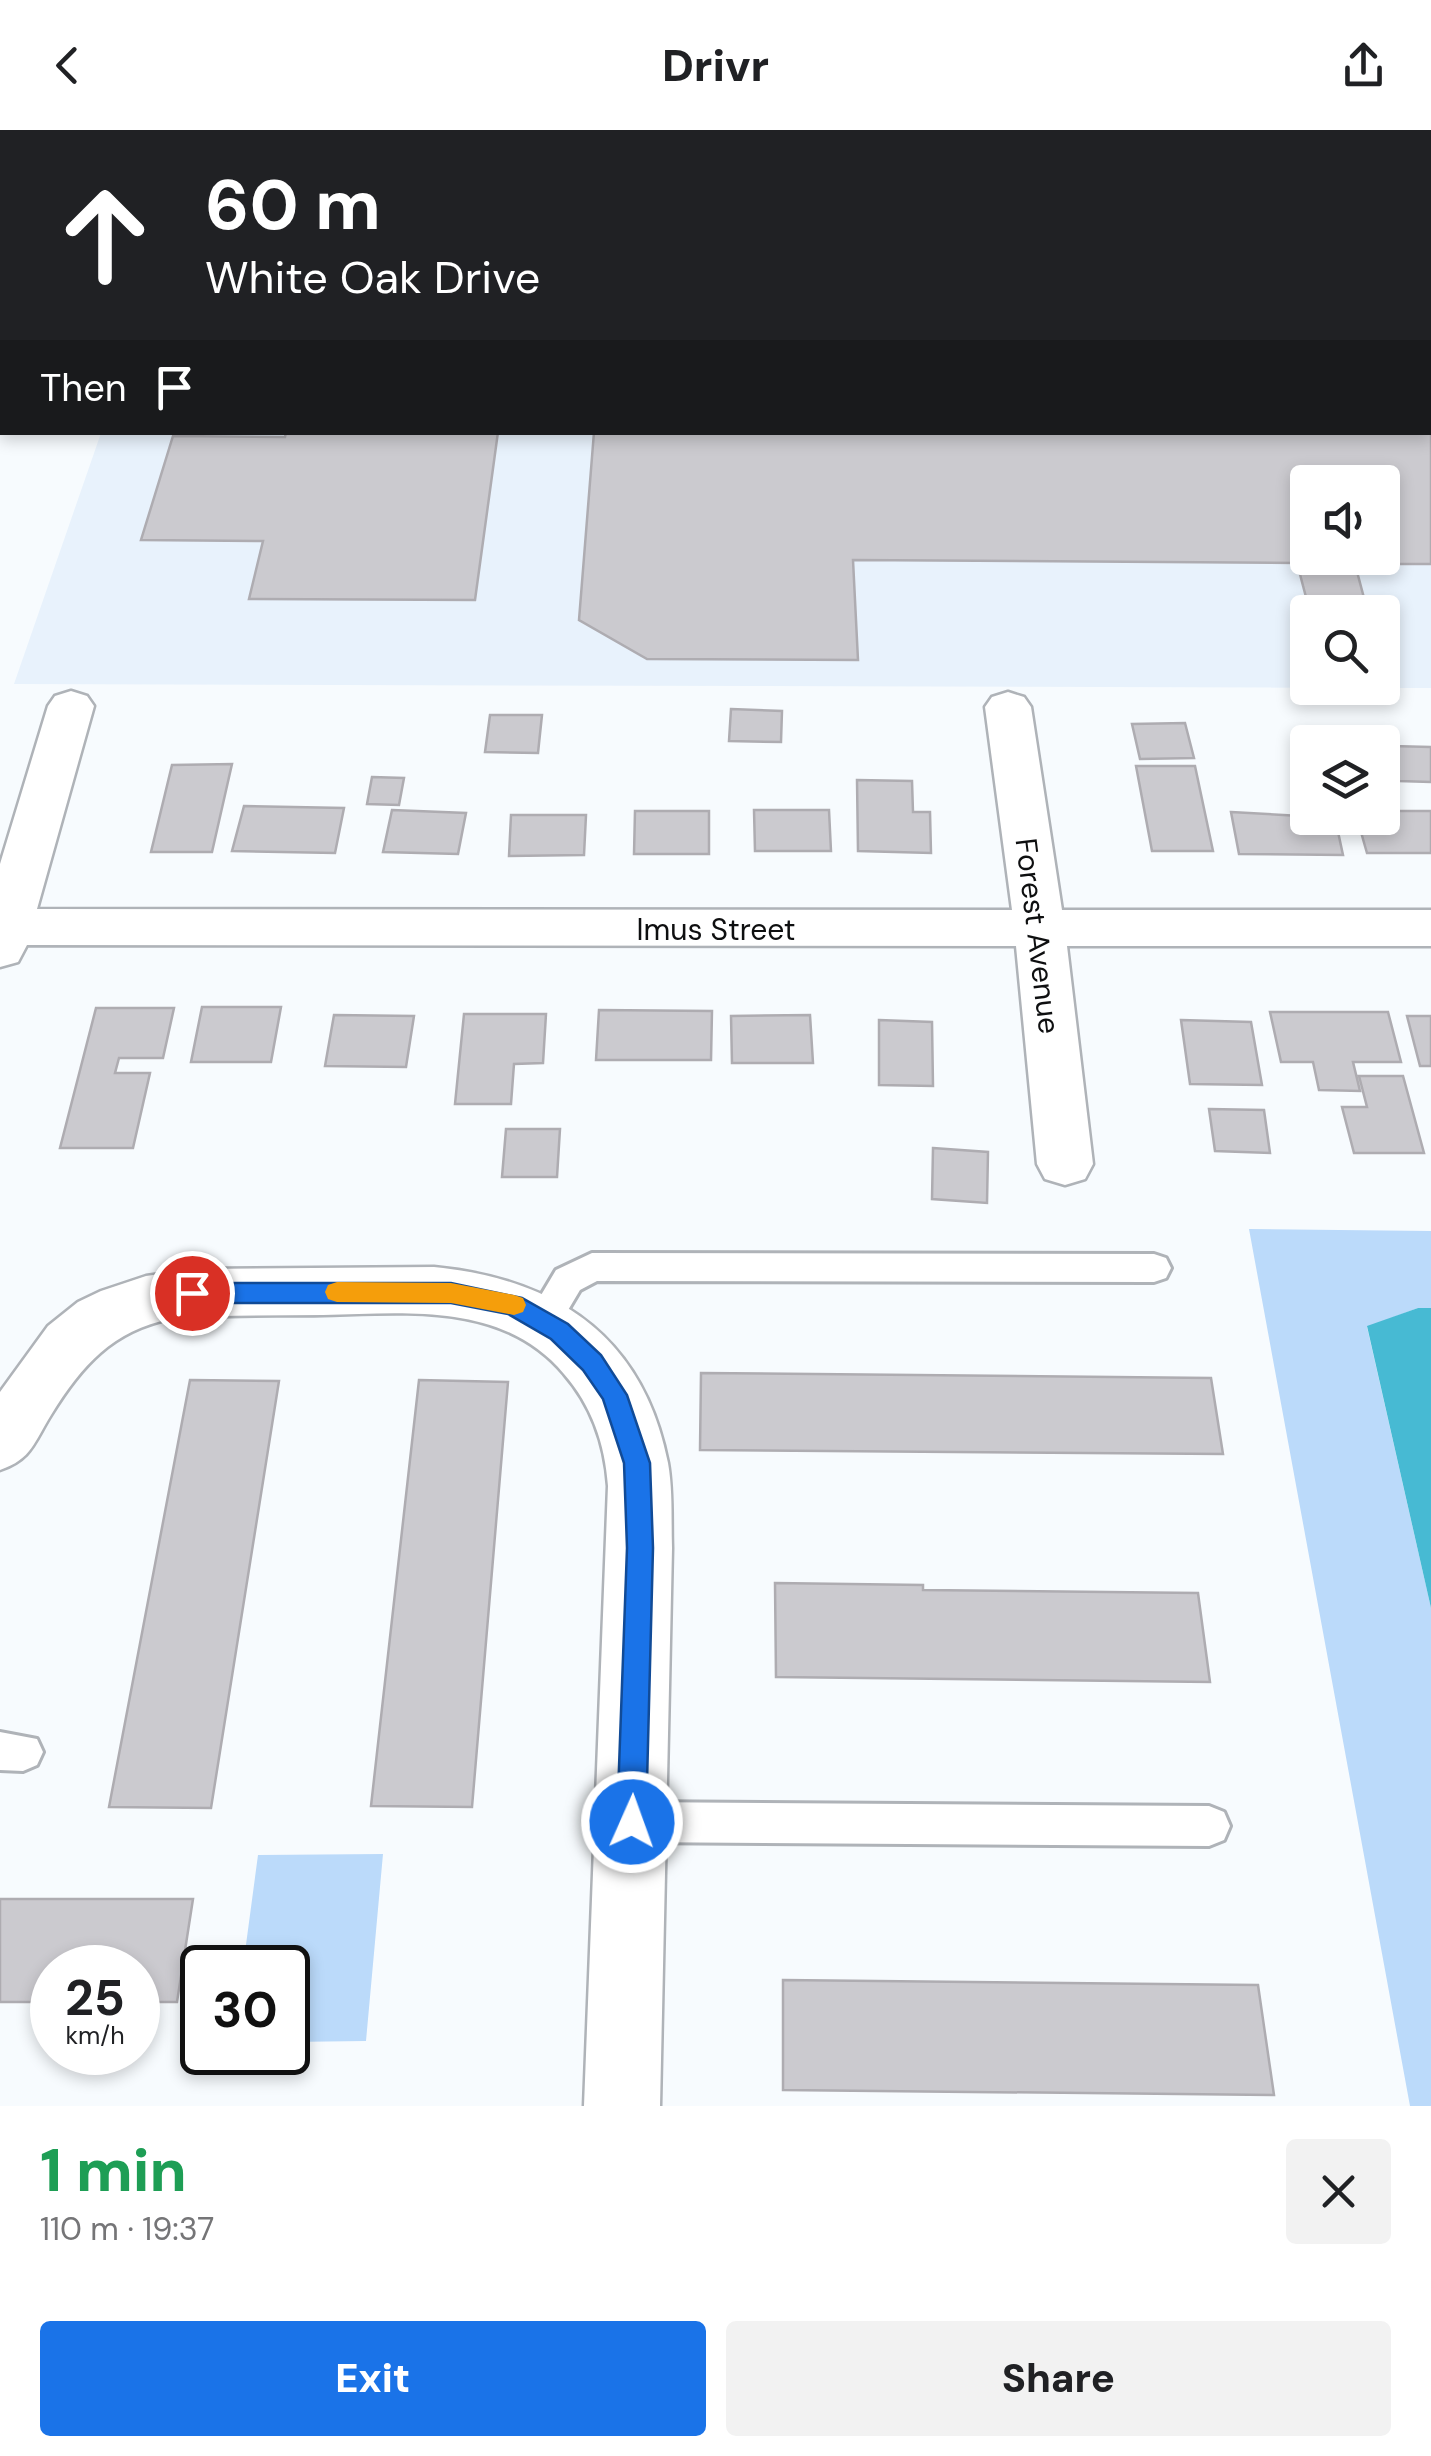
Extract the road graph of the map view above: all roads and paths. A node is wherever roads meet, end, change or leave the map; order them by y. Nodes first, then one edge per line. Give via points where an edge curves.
1 (71, 706) dead end
2 (1008, 707) dead end
3 (1431, 928) edge
4 (1040, 930) junction
5 (2, 935) edge
6 (1064, 1164) dead end
7 (1154, 1268) dead end
8 (568, 1342) junction
9 (0, 1444) edge
10 (632, 1822) junction
11 (1209, 1826) dead end
12 (622, 2106) edge

1 - 5 street
2 - 4 street, Forest Avenue
3 - 4 street, Imus Street
4 - 5 street, Imus Street
4 - 6 street, Forest Avenue
7 - 8 lane via 592,1267 568,1280
8 - 9 street via 514,1305 451,1293 192,1293 134,1303 96,1320 63,1352
8 - 10 street via 615,1395 637,1463
10 - 11 lane
10 - 12 street

